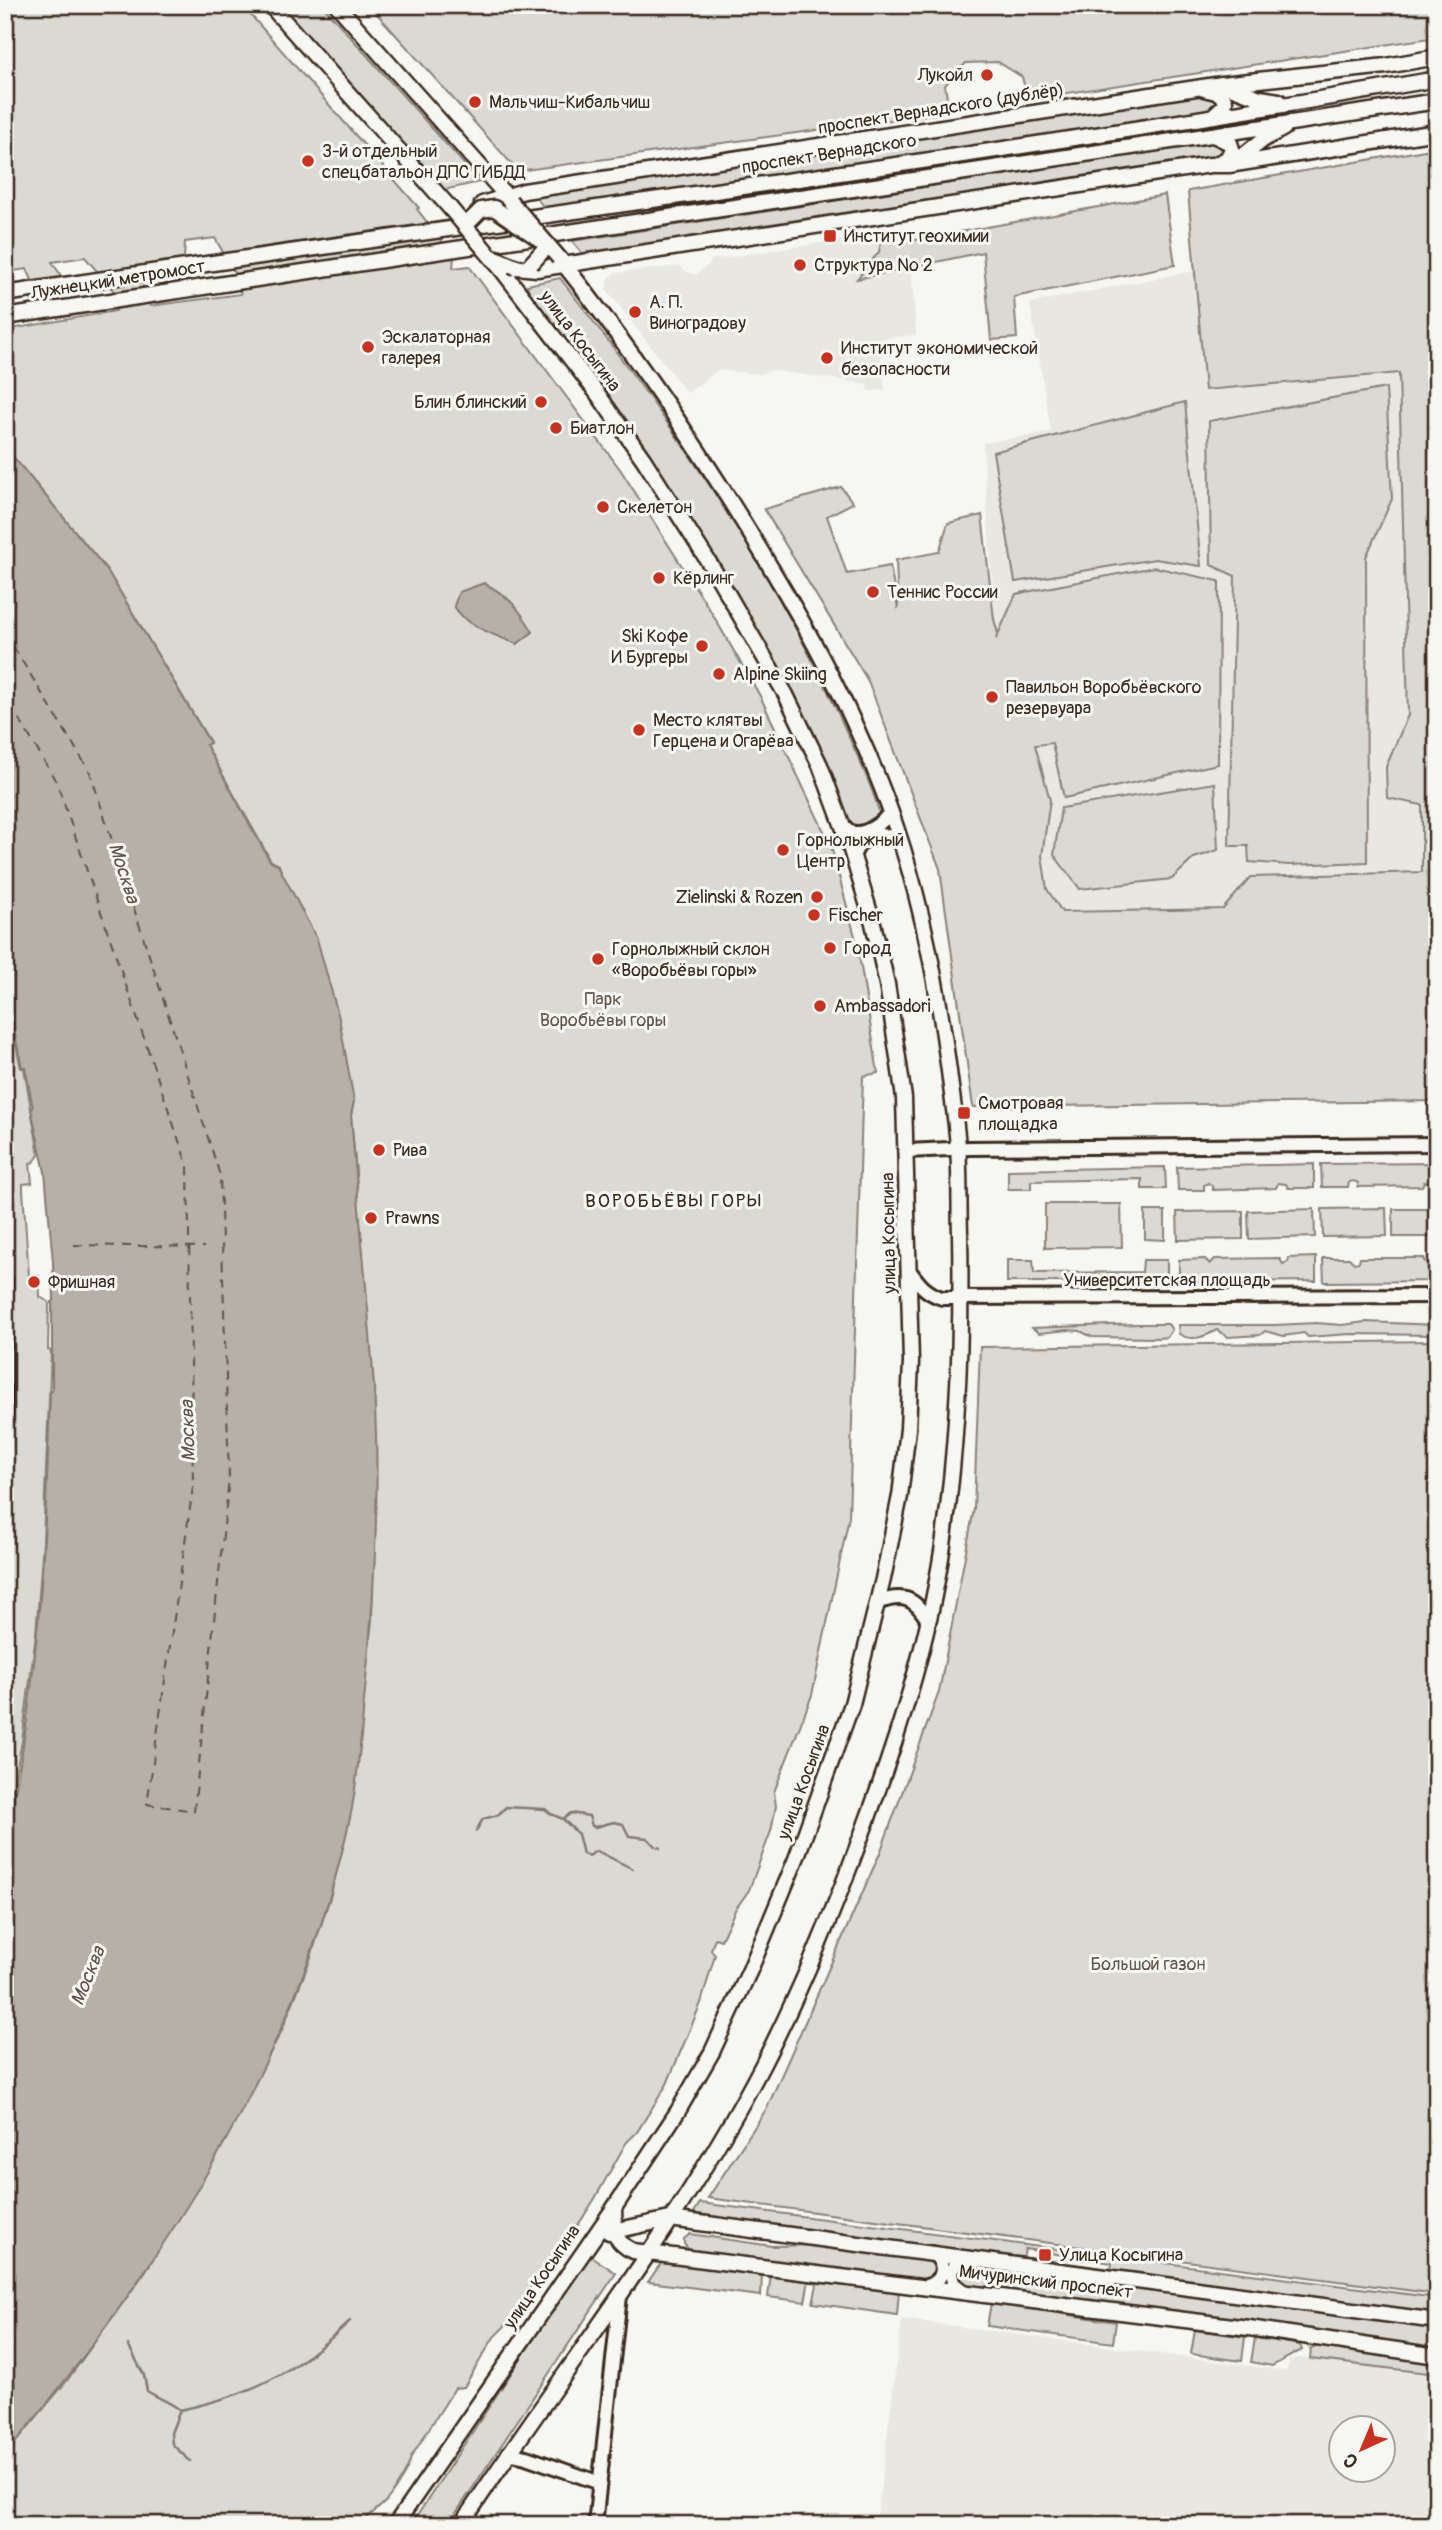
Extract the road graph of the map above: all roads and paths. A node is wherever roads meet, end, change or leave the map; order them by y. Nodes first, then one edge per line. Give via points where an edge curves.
1 (270, 5) edge
2 (337, 5) edge
3 (1437, 57) edge
4 (1386, 66) junction
5 (1437, 79) edge
6 (1222, 84) junction
7 (1199, 89) junction
8 (1364, 91) junction
9 (1437, 101) edge
10 (1294, 102) junction
11 (1213, 116) junction
12 (1301, 121) junction
13 (1437, 132) edge
14 (1212, 135) junction
15 (1256, 146) junction
16 (1290, 155) junction
17 (1210, 166) junction
18 (1229, 166) junction
19 (508, 198) junction
20 (465, 226) junction
21 (548, 245) junction
22 (227, 260) joint
23 (561, 261) junction
24 (517, 267) junction
25 (5, 294) edge
26 (5, 317) edge
27 (890, 811) junction
28 (842, 825) junction
29 (902, 846) junction
30 (853, 857) junction
31 (1437, 1144) edge
32 (958, 1149) junction
33 (907, 1151) junction
34 (909, 1270) junction
35 (5, 1279) edge
36 (1437, 1296) edge
37 (6, 1298) edge
38 (961, 1299) junction
39 (5, 1426) edge
40 (883, 1579) junction
41 (933, 1594) junction
42 (877, 1603) junction
43 (928, 1621) junction
44 (614, 2208) junction
45 (670, 2219) junction
46 (615, 2229) junction
47 (589, 2242) junction
48 (649, 2253) junction
49 (931, 2253) junction
50 (967, 2258) junction
51 (928, 2286) junction
52 (962, 2290) junction
53 (620, 2296) junction
54 (1437, 2321) edge
55 (1437, 2356) edge
56 (508, 2453) junction
57 (600, 2483) junction
58 (395, 2525) edge
59 (461, 2525) edge
60 (595, 2525) edge

1 - 20 main road, bridge
2 - 19 main road, улица Косыгина
3 - 4 main road, проспект Вернадского (дублёр)
4 - 6 main road, проспект Вернадского (дублёр)
4 - 8 main road
5 - 8 main road, проспект Вернадского
6 - 7 main road, проспект Вернадского (дублёр)
6 - 10 main road via 1260,98
7 - 11 main road via 1220,93 1226,101
7 - 19 main road, проспект Вернадского (дублёр)
8 - 10 main road, проспект Вернадского
9 - 12 main road
10 - 11 main road, проспект Вернадского
11 - 22 main road, проспект Вернадского
12 - 14 main road
12 - 15 main road
13 - 16 main road
14 - 15 main road
14 - 17 main road via 1224,139 1232,149 1227,159
14 - 26 main road, Лужнецкий метромост
15 - 16 main road
15 - 18 main road
16 - 18 main road
17 - 18 main road
17 - 23 main road
19 - 20 main road, проспект Вернадского (дублёр), bridge via 482,204 469,215
19 - 21 main road, улица Косыгина, bridge
20 - 21 main road, bridge via 481,210 494,208
20 - 24 main road, bridge via 489,254
21 - 23 main road, улица Косыгина, bridge
21 - 24 main road, bridge
22 - 25 main road, Лужнецкий метромост
23 - 24 main road via 537,269
23 - 27 main road, улица Косыгина via 740,515 831,674
24 - 28 main road, улица Косыгина via 715,572 786,695 820,765
27 - 28 street via 879,825 857,833
27 - 29 main road, улица Косыгина
28 - 30 main road, улица Косыгина
29 - 30 street via 883,834 863,841
29 - 32 main road, улица Косыгина via 938,989
30 - 33 main road, улица Косыгина via 887,984
31 - 32 street
32 - 33 street
32 - 38 main road, улица Косыгина
33 - 34 main road, улица Косыгина
34 - 38 street, Университетская площадь via 932,1295
34 - 40 main road, улица Косыгина via 908,1429
35 - 37 street
36 - 38 street, Университетская площадь
37 - 39 street
38 - 41 main road, улица Косыгина via 951,1481
40 - 41 street via 893,1594 921,1600
40 - 42 main road, улица Косыгина
41 - 43 main road, улица Косыгина
42 - 43 street via 894,1597 913,1601
42 - 44 main road, улица Косыгина via 839,1744 750,1970 706,2064
43 - 45 main road, улица Косыгина via 890,1760 814,1959 737,2112
44 - 46 main road
44 - 47 main road, улица Косыгина
45 - 46 main road, Мичуринский проспект
45 - 48 main road, улица Косыгина
45 - 49 main road, Мичуринский проспект
46 - 47 main road, Мичуринский проспект
46 - 48 main road, Мичуринский проспект via 621,2245
47 - 58 main road, улица Косыгина
48 - 51 main road, Мичуринский проспект
48 - 53 main road, улица Косыгина
49 - 50 main road, Мичуринский проспект
49 - 51 street via 940,2260 943,2271 938,2281
50 - 52 street via 956,2262 951,2272 953,2283
50 - 54 main road, Мичуринский проспект
51 - 52 main road, Мичуринский проспект
52 - 55 main road, Мичуринский проспект
53 - 56 main road, улица Косыгина
53 - 57 street
56 - 57 street
56 - 59 main road, улица Косыгина
57 - 60 street

